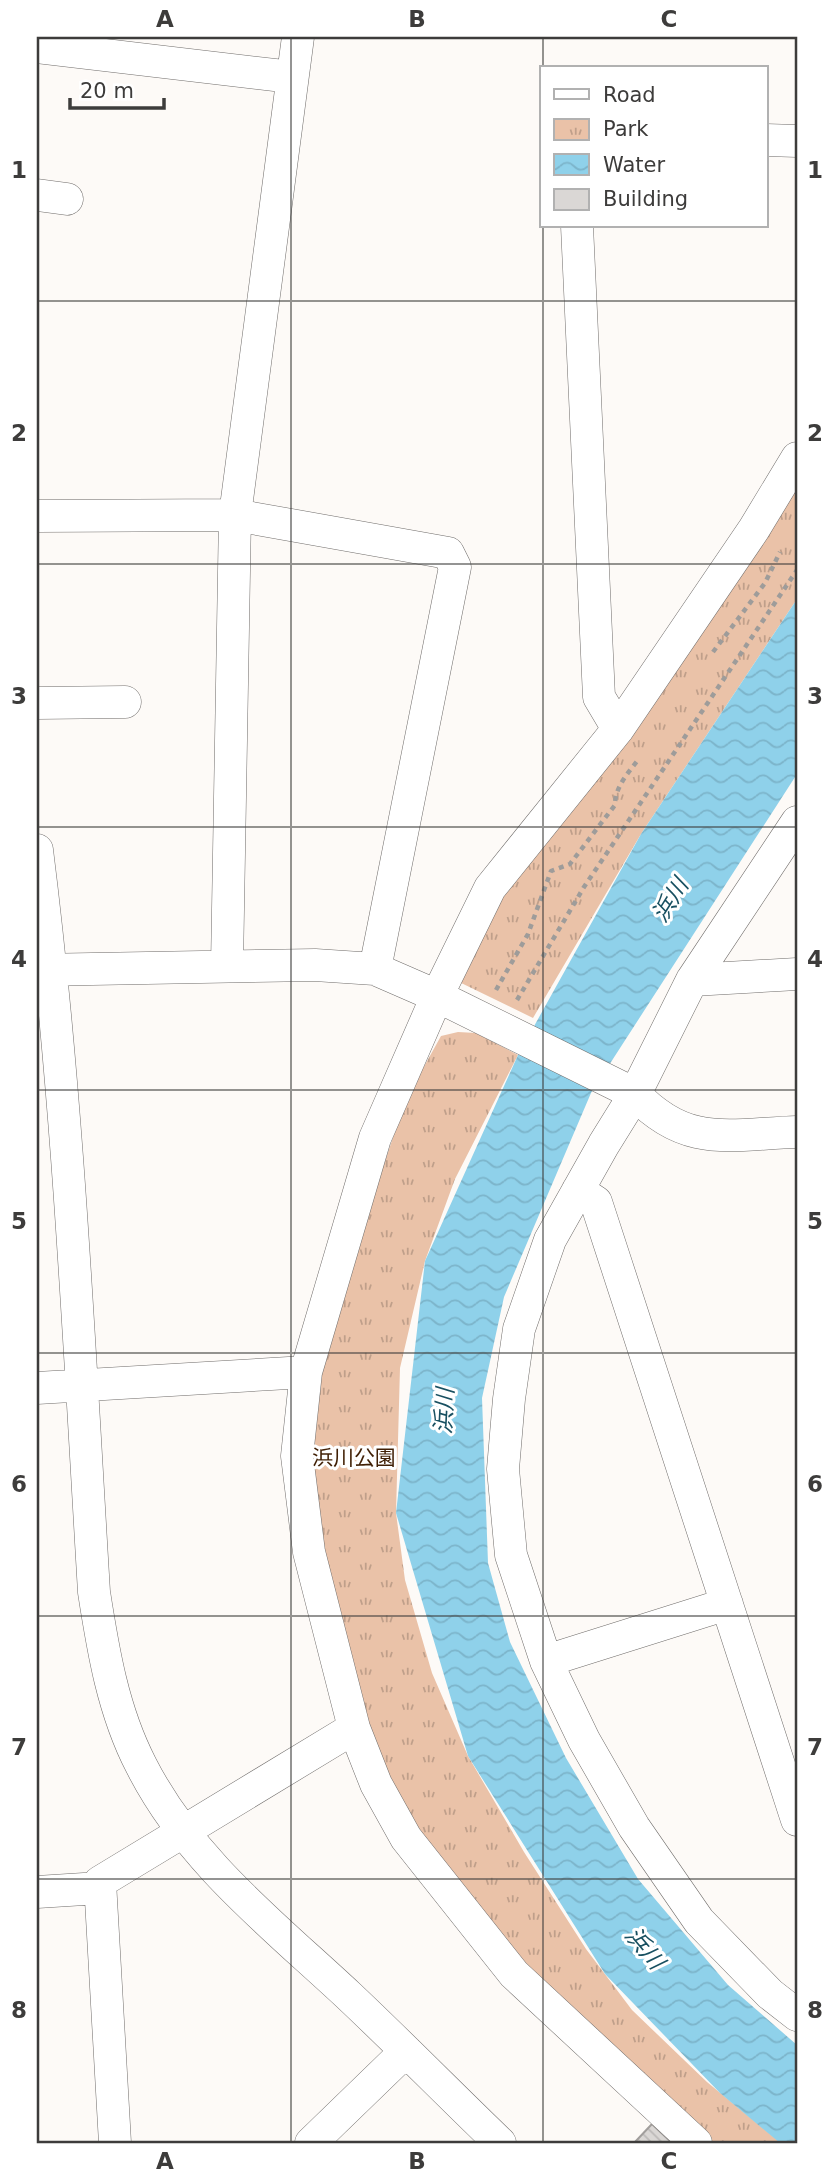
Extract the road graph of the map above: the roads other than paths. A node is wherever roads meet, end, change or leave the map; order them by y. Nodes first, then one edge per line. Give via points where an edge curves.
1 (298, 37) edge
2 (37, 47) edge
3 (292, 77) junction
4 (768, 139) edge
5 (797, 141) edge
6 (577, 228) edge
7 (797, 458) edge
8 (235, 515) junction
9 (37, 516) edge
10 (125, 702) dead end
11 (37, 703) edge
12 (618, 729) junction
13 (797, 822) edge
14 (37, 850) edge
15 (227, 967) junction
16 (375, 969) junction
17 (44, 970) edge
18 (797, 974) edge
19 (692, 979) junction
20 (438, 996) junction
21 (635, 1094) junction
22 (797, 1132) edge
23 (578, 1190) junction
24 (306, 1372) junction
25 (80, 1386) junction
26 (37, 1388) edge
27 (727, 1604) junction
28 (546, 1661) junction
29 (354, 1728) junction
30 (797, 1820) edge
31 (182, 1832) junction
32 (100, 1888) junction
33 (37, 1892) edge
34 (797, 2015) edge
35 (406, 2051) junction
36 (115, 2143) edge
37 (311, 2143) edge
38 (500, 2143) edge
39 (695, 2143) edge

1 - 3 street
2 - 3 street
3 - 8 street
4 - 5 street
6 - 12 street via 599,697
7 - 12 street
8 - 9 street
8 - 15 street
8 - 16 street via 448,553 455,567
10 - 11 street
12 - 20 street via 490,888
13 - 19 street
14 - 17 street
15 - 16 street
15 - 17 street
16 - 20 street
17 - 25 street via 62,1084
18 - 19 street
19 - 21 street
20 - 21 street
20 - 24 street via 375,1138
21 - 22 street via 653,1113 713,1137
21 - 23 street
23 - 27 street via 596,1202
23 - 28 street via 550,1240 520,1329 503,1469 511,1555
24 - 25 street
24 - 29 street via 298,1456 309,1552
25 - 26 street
25 - 31 street via 102,1648 140,1763
27 - 28 street
27 - 30 street
28 - 34 street via 634,1827 699,1921 770,1994
29 - 31 street
29 - 39 street via 376,1784 406,1838 514,1974
31 - 32 street via 100,1882
31 - 35 street via 231,1887
32 - 33 street
32 - 36 street
35 - 37 street
35 - 38 street

